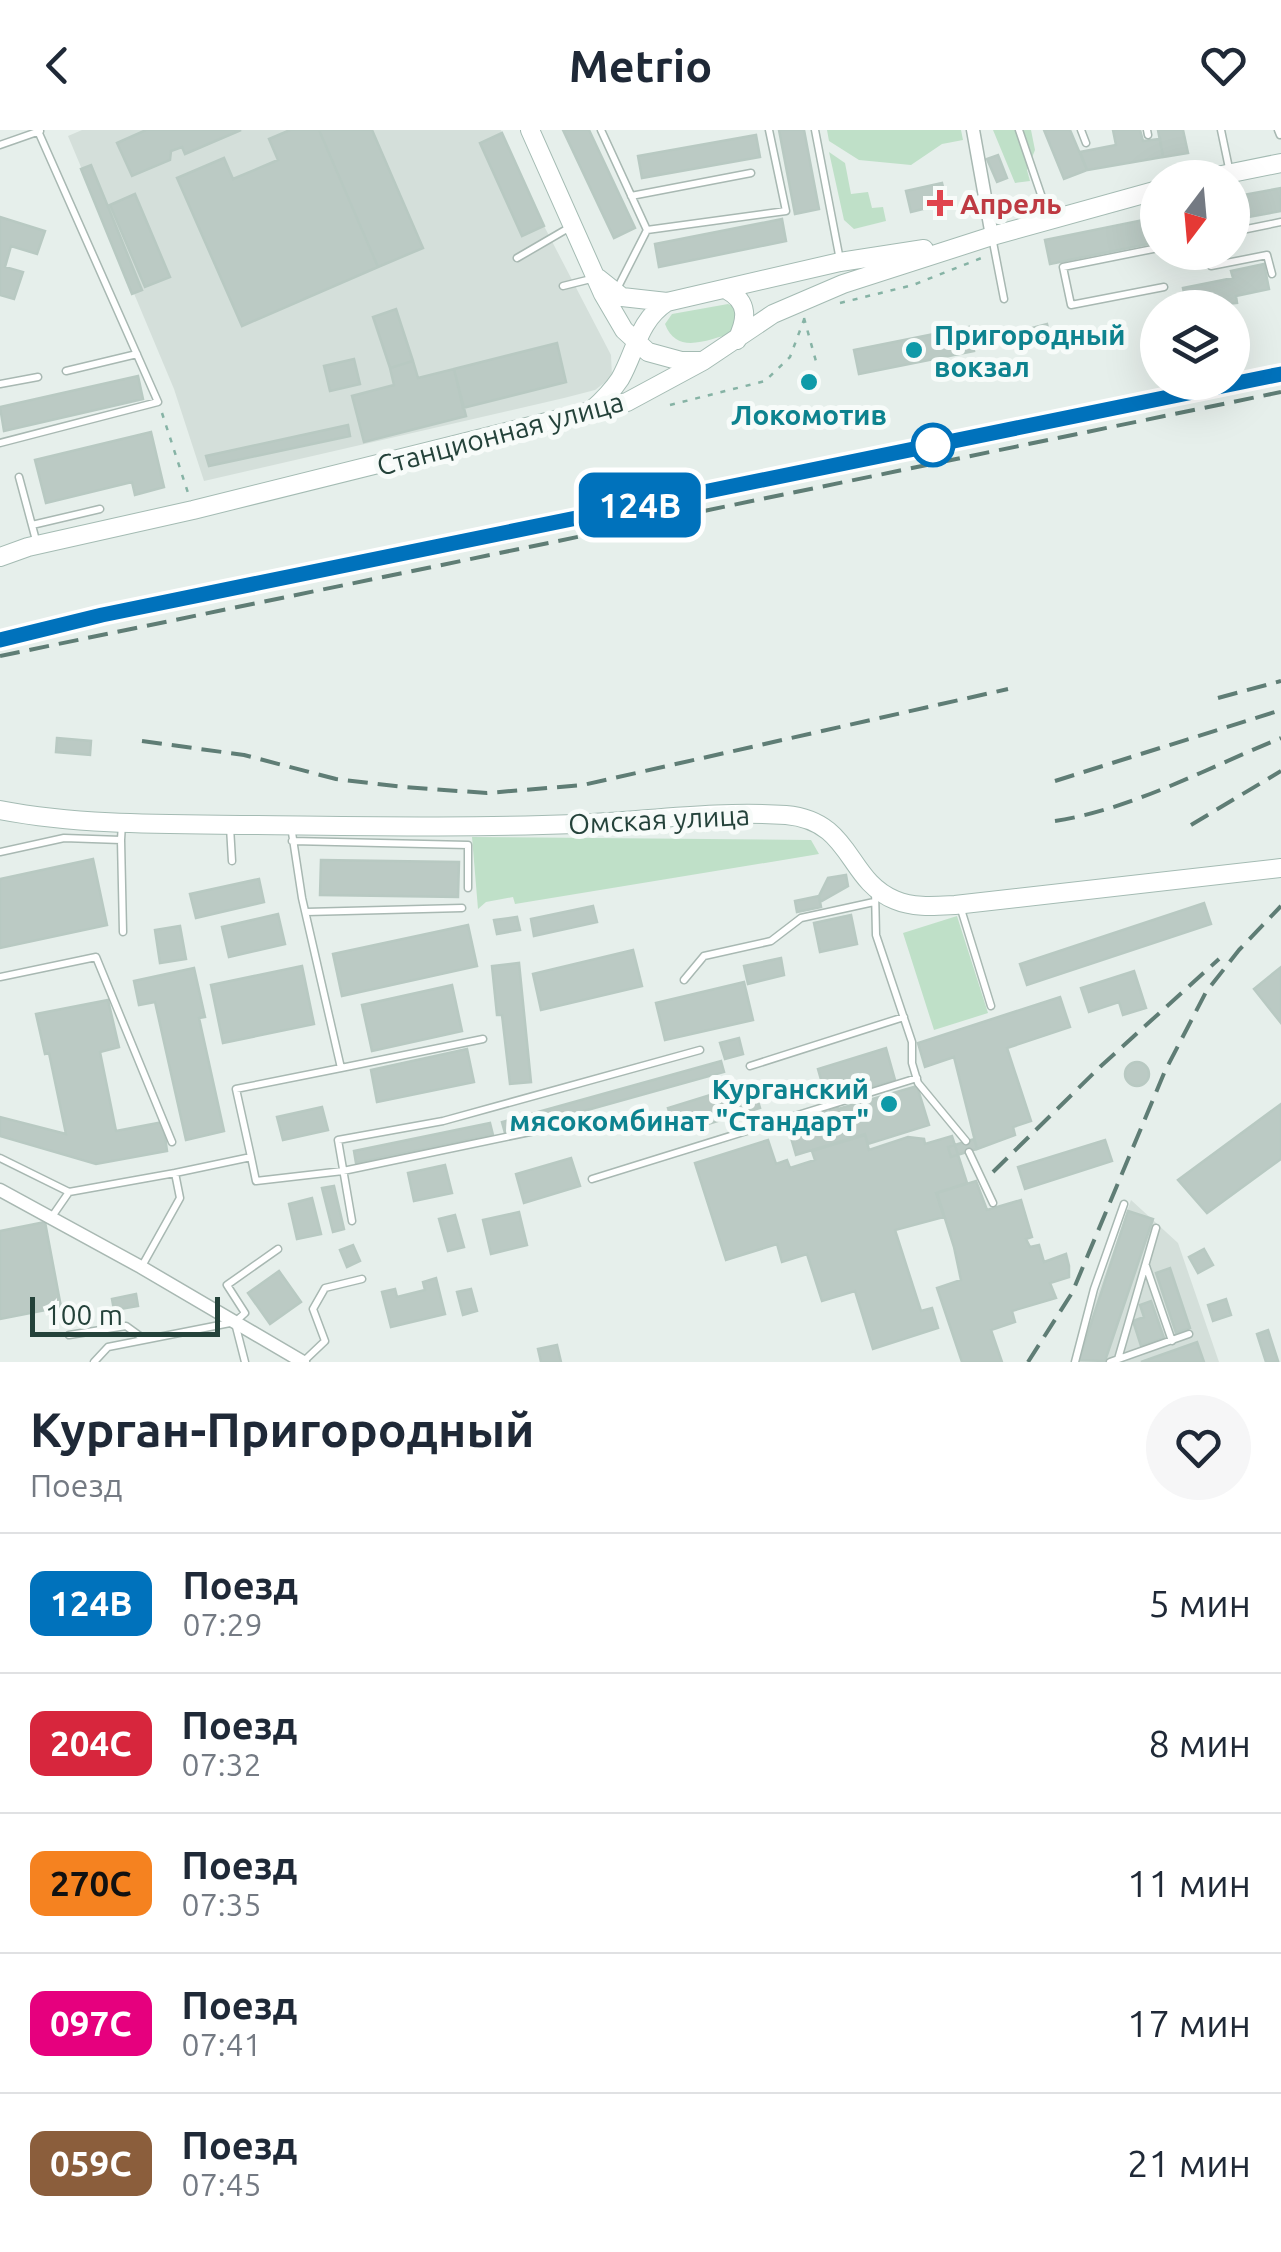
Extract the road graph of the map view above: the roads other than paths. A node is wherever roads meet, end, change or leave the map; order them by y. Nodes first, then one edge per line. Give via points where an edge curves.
1 (530, 130) edge
2 (600, 130) edge
3 (769, 130) edge
4 (816, 130) edge
5 (973, 130) edge
6 (1018, 130) edge
7 (1081, 130) edge
8 (1220, 130) edge
9 (40, 131) edge
10 (1086, 143) dead end
11 (0, 145) edge
12 (1227, 160) edge
13 (1281, 163) edge
14 (1250, 169) edge
15 (751, 173) dead end
16 (1140, 195) edge
17 (631, 196) junction
18 (1050, 219) junction
19 (1281, 222) edge
20 (574, 224) junction
21 (1250, 228) edge
22 (647, 230) junction
23 (974, 242) junction
24 (994, 244) junction
25 (1140, 252) edge
26 (517, 258) dead end
27 (1250, 258) edge
28 (840, 262) junction
29 (1272, 274) dead end
30 (598, 278) junction
31 (563, 286) dead end
32 (1164, 287) dead end
33 (727, 290) junction
34 (615, 293) junction
35 (1004, 300) dead end
36 (667, 302) junction
37 (737, 340) junction
38 (635, 343) junction
39 (137, 354) junction
40 (703, 361) junction
41 (66, 371) dead end
42 (38, 376) dead end
43 (0, 384) edge
44 (588, 414) junction
45 (0, 443) edge
46 (19, 478) dead end
47 (100, 510) dead end
48 (32, 525) junction
49 (38, 545) junction
50 (0, 557) edge
51 (0, 810) edge
52 (230, 824) junction
53 (466, 824) junction
54 (121, 832) junction
55 (292, 833) junction
56 (468, 845) junction
57 (0, 852) edge
58 (232, 861) dead end
59 (1281, 868) edge
60 (468, 888) dead end
61 (875, 895) junction
62 (960, 904) junction
63 (462, 908) dead end
64 (306, 912) junction
65 (123, 932) dead end
66 (0, 977) edge
67 (684, 980) dead end
68 (991, 1006) dead end
69 (904, 1018) junction
70 (484, 1039) dead end
71 (700, 1050) dead end
72 (750, 1066) dead end
73 (340, 1068) junction
74 (916, 1078) junction
75 (549, 1128) dead end
76 (172, 1142) dead end
77 (966, 1142) dead end
78 (969, 1152) dead end
79 (251, 1157) junction
80 (0, 1158) edge
81 (343, 1171) junction
82 (175, 1173) junction
83 (592, 1179) dead end
84 (0, 1190) edge
85 (69, 1192) junction
86 (993, 1203) dead end
87 (1124, 1204) dead end
88 (51, 1218) junction
89 (352, 1221) dead end
90 (1156, 1228) dead end
91 (278, 1248) dead end
92 (1146, 1265) junction
93 (141, 1267) junction
94 (362, 1278) dead end
95 (235, 1322) junction
96 (1189, 1334) dead end
97 (69, 1335) dead end
98 (144, 1340) junction
99 (1172, 1341) junction
100 (1114, 1361) edge
101 (94, 1362) edge
102 (245, 1362) edge
103 (303, 1362) edge
104 (1075, 1362) edge

1 - 20 main road
2 - 17 lane
3 - 22 lane via 786,211
4 - 28 lane
5 - 24 street
6 - 18 lane
7 - 10 lane
8 - 12 lane
9 - 11 lane
9 - 39 lane
13 - 14 main road
15 - 17 lane
16 - 18 main road, Станционная улица
17 - 22 lane
18 - 24 main road, Станционная улица
19 - 21 lane
20 - 26 lane
20 - 30 main road
22 - 34 lane
23 - 24 main road, Станционная улица
23 - 28 main road, Станционная улица
23 - 37 main road, Станционная улица via 842,284 773,314
24 - 35 lane
25 - 32 lane via 1063,267 1072,305
27 - 29 lane via 1267,255
28 - 33 main road, Станционная улица
30 - 31 lane
30 - 34 main road
30 - 38 main road
33 - 36 main road, Станционная улица
33 - 37 main road via 744,304
34 - 36 main road, Станционная улица
36 - 38 main road via 652,312
37 - 40 main road, Станционная улица
38 - 40 main road via 664,358
38 - 44 main road via 619,381
39 - 41 lane
39 - 45 lane via 158,402
40 - 44 main road, Станционная улица via 627,402
42 - 43 lane
44 - 49 main road, Станционная улица
46 - 48 lane
47 - 48 lane
48 - 49 lane
49 - 50 main road, Станционная улица
51 - 54 main road, Омская улица
52 - 54 main road, Омская улица
52 - 55 main road, Омская улица
52 - 58 lane
53 - 55 main road, Омская улица
53 - 56 lane
53 - 61 main road, Омская улица via 805,817 839,840
54 - 57 lane
54 - 65 lane
55 - 56 lane
55 - 64 lane
56 - 60 lane
59 - 62 main road
61 - 62 main road via 920,906
61 - 67 lane via 801,918 771,941 704,956
61 - 69 lane via 876,935
62 - 68 lane
63 - 64 lane
64 - 73 lane
66 - 76 lane via 96,957
69 - 72 lane
69 - 74 lane
70 - 73 lane
71 - 81 lane via 444,1121 338,1140
73 - 79 lane via 236,1089
74 - 77 lane
74 - 83 lane
75 - 81 lane
78 - 86 lane
79 - 81 lane via 256,1181
79 - 82 lane
80 - 85 lane
81 - 89 lane
82 - 85 lane
82 - 93 lane via 180,1198
84 - 88 street
85 - 88 lane
87 - 104 lane
88 - 93 street
90 - 92 lane
91 - 95 lane via 227,1285 245,1313
92 - 99 lane
92 - 100 lane
93 - 95 street
94 - 103 lane via 325,1288 313,1308 325,1341
95 - 98 lane
95 - 102 lane
95 - 103 street
96 - 99 lane
97 - 98 lane via 126,1326
98 - 101 lane via 108,1347
99 - 100 lane

